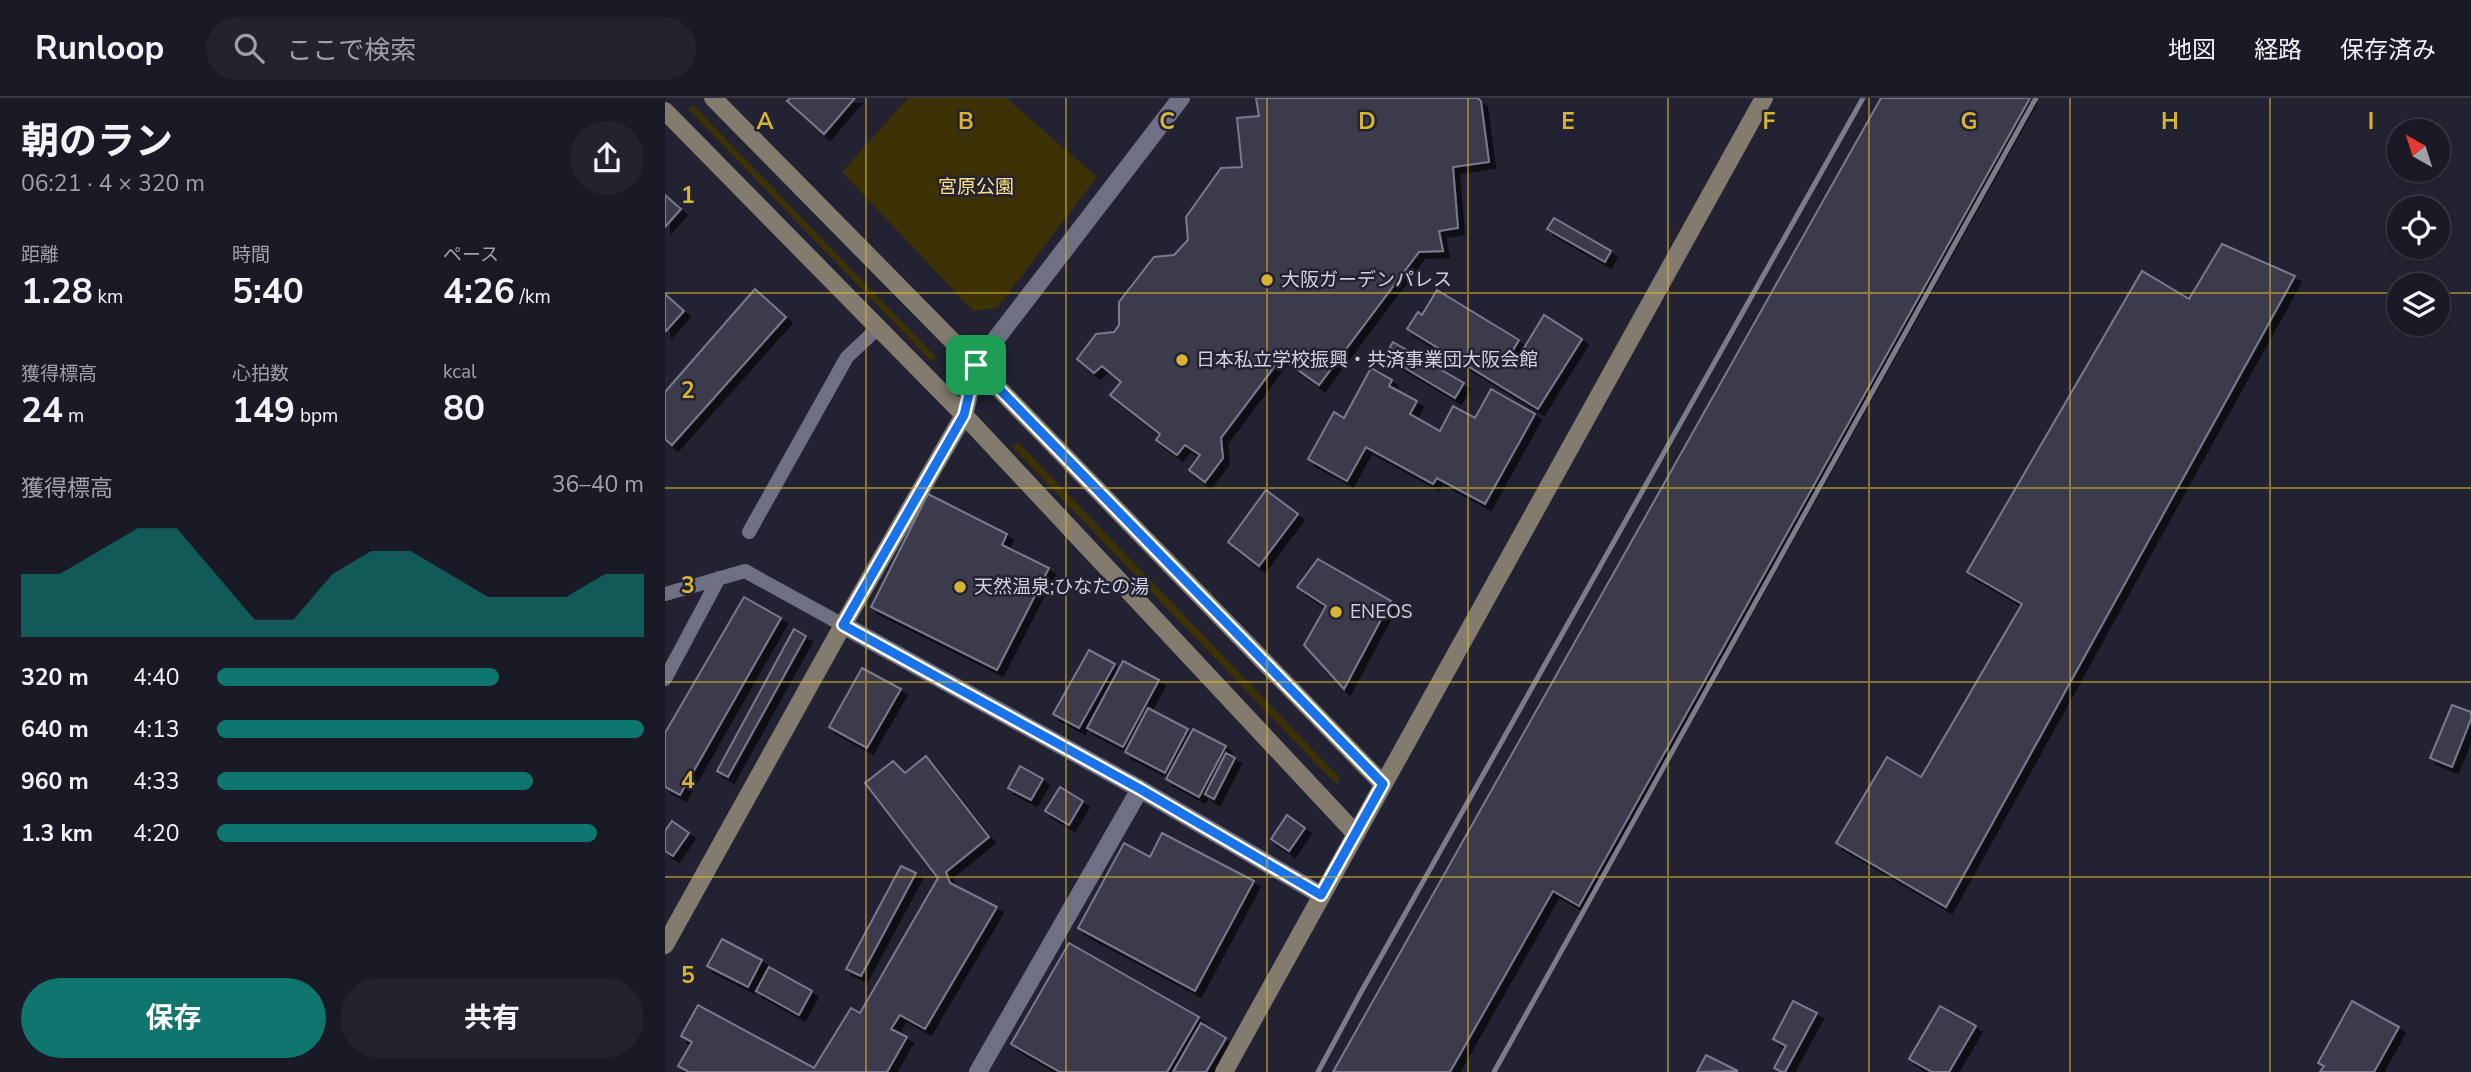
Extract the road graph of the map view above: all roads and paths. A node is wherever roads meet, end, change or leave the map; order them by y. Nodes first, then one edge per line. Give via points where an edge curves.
1 (713, 98) edge
2 (1181, 98) edge
3 (1764, 98) edge
4 (665, 111) edge
5 (877, 329) junction
6 (976, 365) junction
7 (964, 415) junction
8 (749, 532) dead end
9 (719, 578) junction
10 (665, 593) edge
11 (843, 625) junction
12 (665, 679) edge
13 (1383, 784) junction
14 (1140, 789) junction
15 (1356, 834) junction
16 (1321, 895) junction
17 (665, 944) edge
18 (978, 1072) edge
19 (1224, 1072) edge

1 - 6 street
2 - 6 street
3 - 13 street
4 - 5 street
5 - 7 street
5 - 8 lane via 847,357
6 - 7 street
6 - 13 street
7 - 11 street
7 - 15 street
9 - 10 lane
9 - 11 lane via 745,571
9 - 12 lane
11 - 14 street
11 - 17 street
13 - 15 street
14 - 16 street
14 - 18 street
15 - 16 street
16 - 19 street

